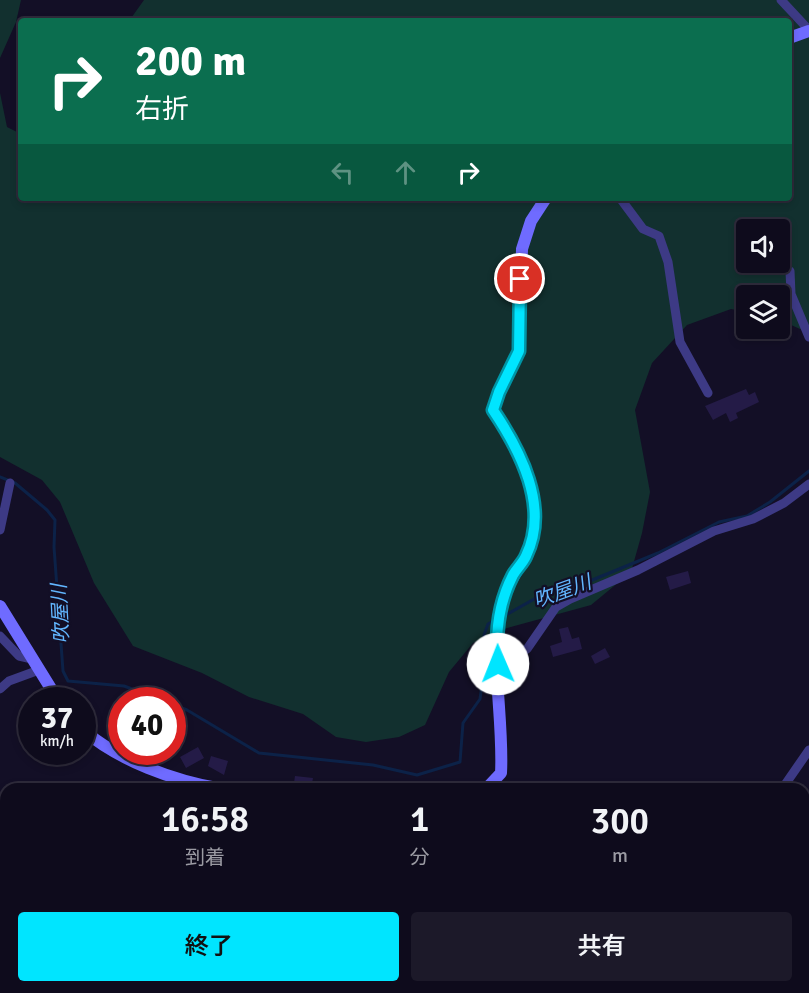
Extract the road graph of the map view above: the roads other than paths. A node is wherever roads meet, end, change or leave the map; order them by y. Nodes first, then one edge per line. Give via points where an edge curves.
1 (781, 0) edge
2 (809, 30) edge
3 (792, 37) edge
4 (544, 201) edge
5 (622, 201) edge
6 (790, 271) dead end
7 (809, 338) edge
8 (708, 393) dead end
9 (10, 483) dead end
10 (809, 484) edge
11 (0, 530) edge
12 (0, 606) edge
13 (0, 636) edge
14 (32, 658) junction
15 (498, 664) junction
16 (39, 670) junction
17 (50, 687) edge
18 (0, 689) edge
19 (96, 738) edge
20 (809, 750) edge
21 (194, 783) edge
22 (492, 783) edge
23 (786, 783) edge

1 - 2 street
2 - 3 street
4 - 15 street via 531,221 522,249 519,351 493,410 524,463 533,515 533,537 501,603
5 - 8 street via 643,229 659,236 668,262 680,342
6 - 7 street via 791,294
9 - 11 street
10 - 15 street via 753,519 714,531 556,607 527,649
12 - 14 street
13 - 14 street via 19,656
14 - 16 street
15 - 22 street via 501,773
16 - 17 street
16 - 18 street via 9,681
19 - 21 street via 136,762
20 - 23 street

